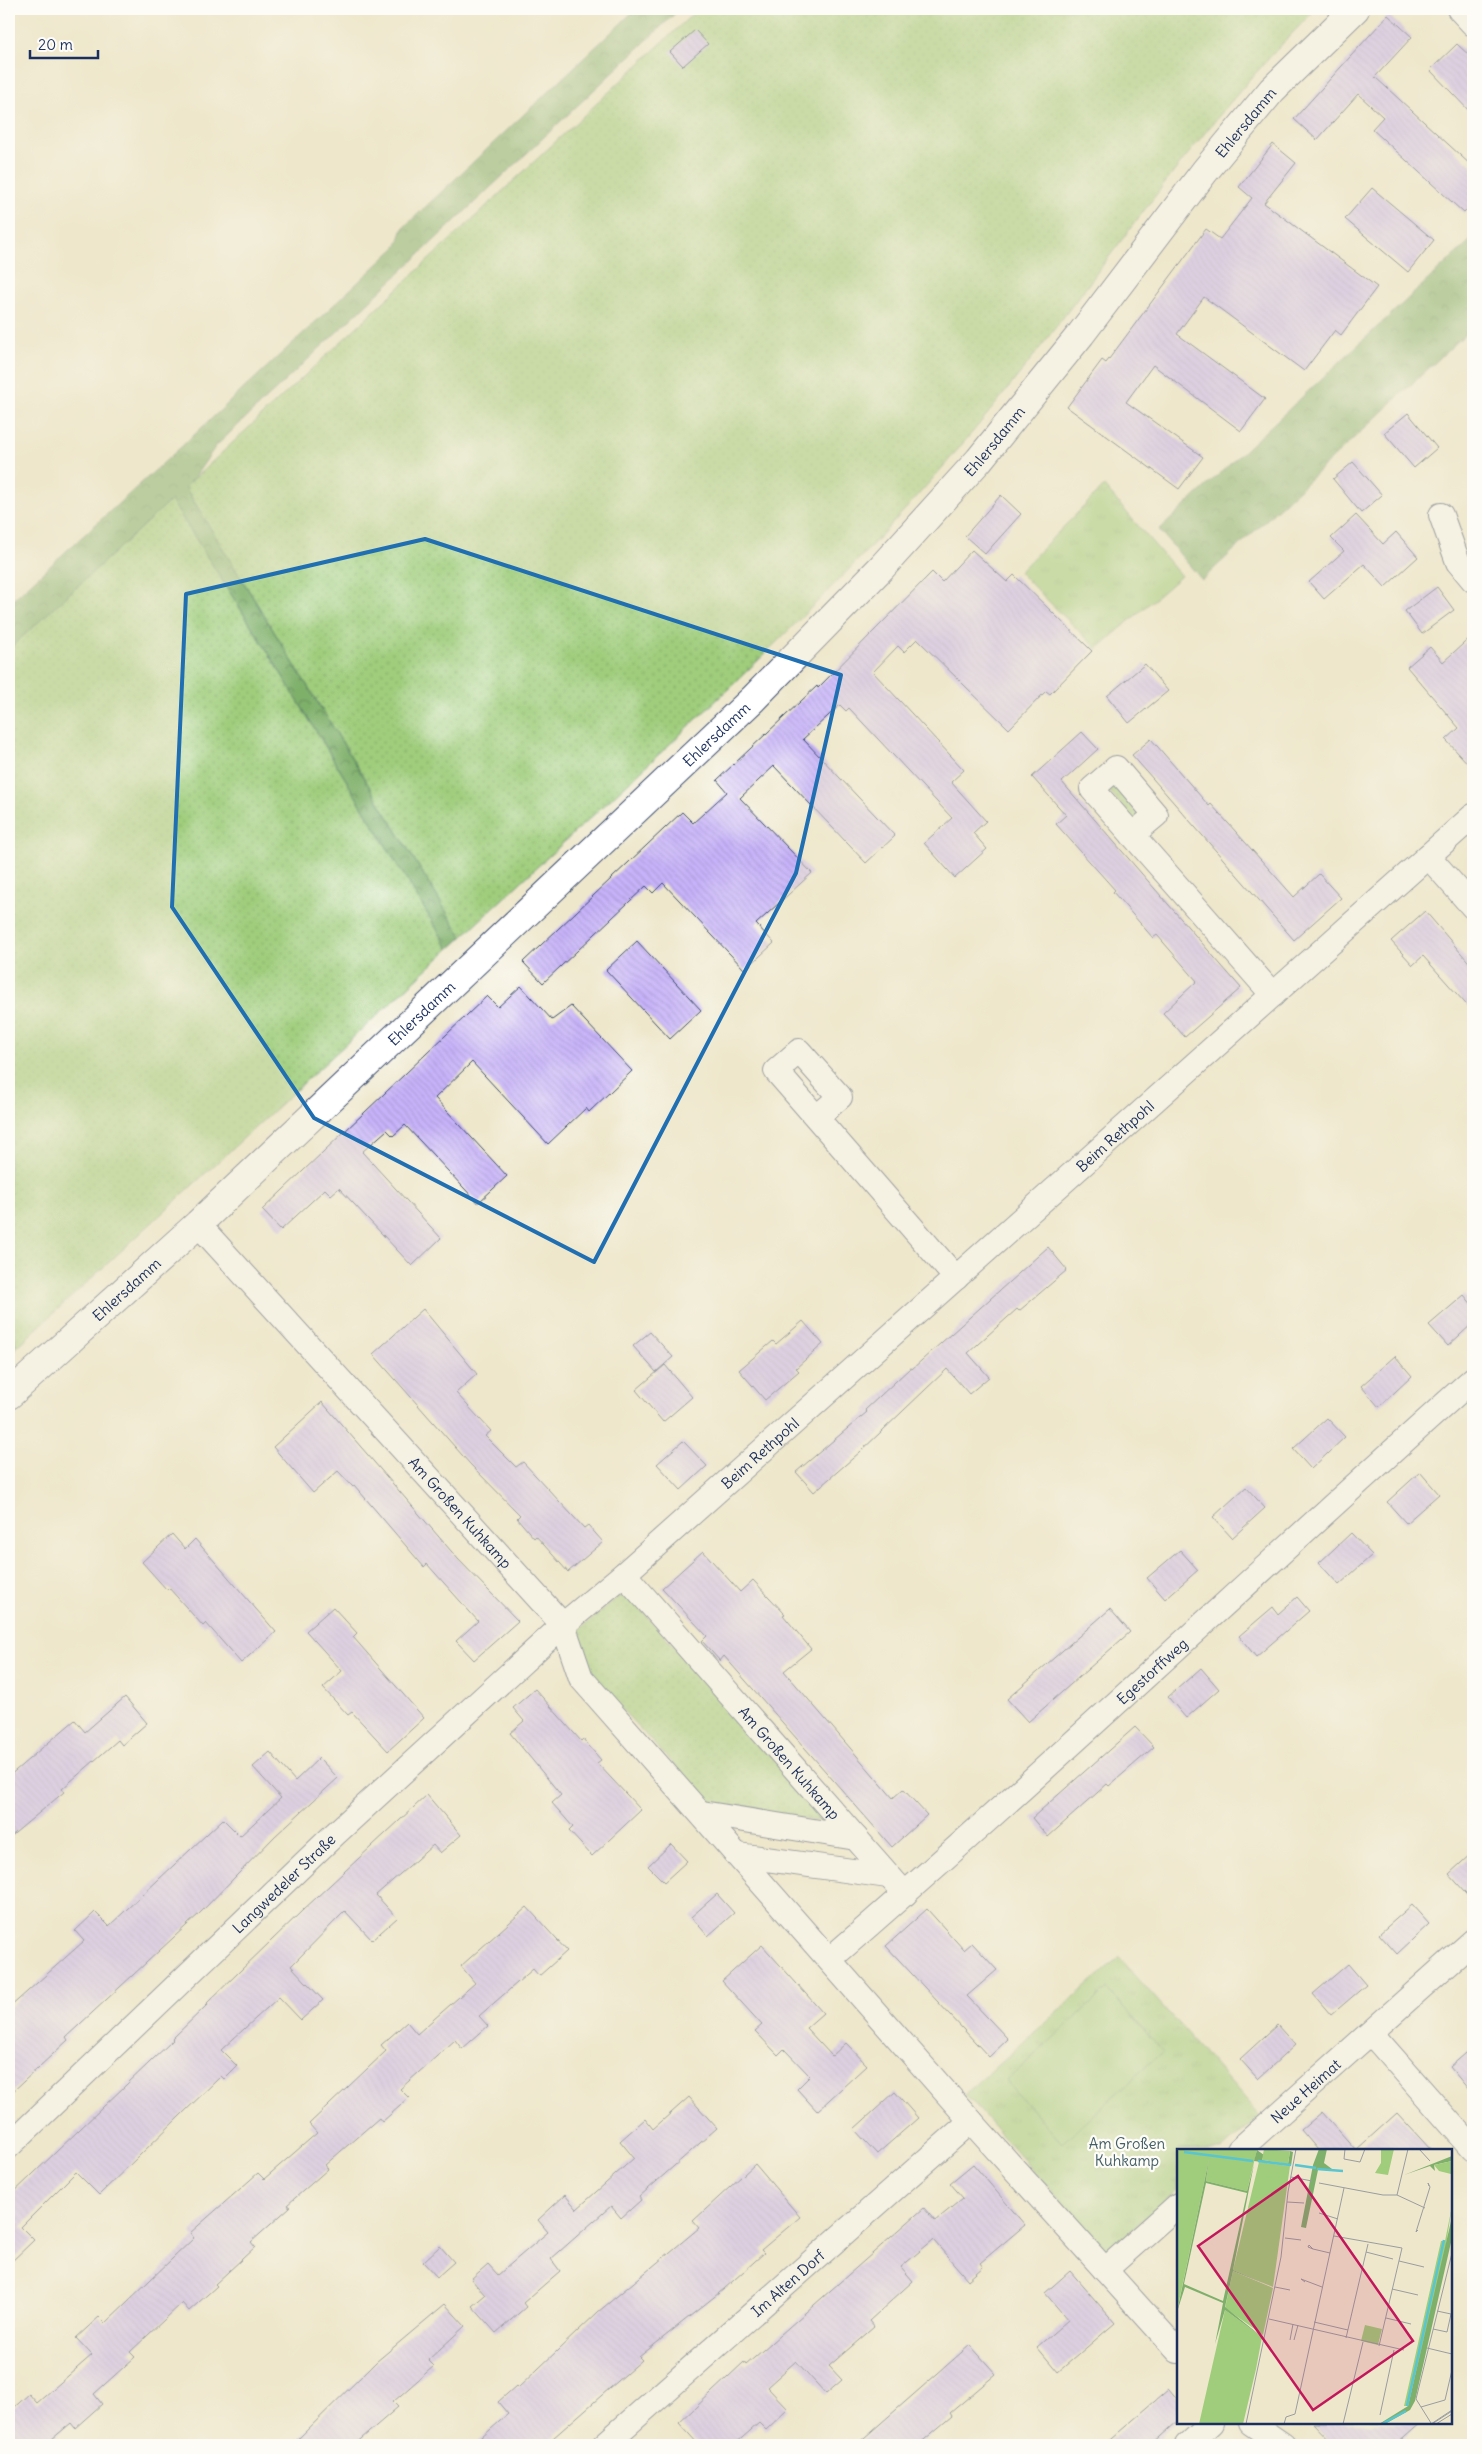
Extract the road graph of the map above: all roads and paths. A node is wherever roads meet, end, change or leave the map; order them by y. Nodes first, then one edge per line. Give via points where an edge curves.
1 (1355, 9) edge
2 (1459, 9) edge
3 (1473, 24) edge
4 (1441, 515) dead end
5 (1473, 580) edge
6 (1473, 816) edge
7 (1132, 835) dead end
8 (1428, 856) junction
9 (1473, 907) edge
10 (1273, 995) junction
11 (817, 1117) dead end
12 (198, 1224) junction
13 (956, 1278) junction
14 (1473, 1379) edge
15 (9, 1395) edge
16 (624, 1574) junction
17 (563, 1625) junction
18 (702, 1813) junction
19 (856, 1838) junction
20 (738, 1855) junction
21 (888, 1876) junction
22 (904, 1894) junction
23 (1473, 1941) edge
24 (830, 1959) junction
25 (1371, 2033) junction
26 (971, 2121) junction
27 (9, 2146) edge
28 (1473, 2148) edge
29 (1240, 2149) edge
30 (1177, 2206) edge
31 (1105, 2270) junction
32 (1177, 2350) edge
33 (1210, 2424) edge
34 (1252, 2424) edge
35 (604, 2445) edge
36 (1187, 2445) edge
37 (1283, 2445) edge

1 - 12 street, Ehlersdamm via 1272,90 1195,183 1081,334 980,460 882,567 753,698
2 - 3 street
4 - 5 street via 1458,562
6 - 8 street, Beim Rethpohl
7 - 10 street
8 - 9 street
8 - 10 street, Beim Rethpohl
10 - 13 street, Beim Rethpohl
11 - 13 street
12 - 15 street, Ehlersdamm
12 - 17 street, Am Großen Kuhkamp
13 - 16 street, Beim Rethpohl
14 - 22 street, Egestorffweg
16 - 17 street, Beim Rethpohl
16 - 19 street, Am Großen Kuhkamp
17 - 18 street, Am Großen Kuhkamp via 582,1678
17 - 27 street, Langwedeler Straße via 335,1834
18 - 19 street, Am Großen Kuhkamp
18 - 20 street, Am Großen Kuhkamp
19 - 21 street, Am Großen Kuhkamp
20 - 21 street
20 - 24 street, Am Großen Kuhkamp
21 - 22 street, Am Großen Kuhkamp
22 - 24 street, Egestorffweg
23 - 25 street, Neue Heimat
24 - 26 street, Am Großen Kuhkamp
25 - 28 street
25 - 29 street, Neue Heimat
26 - 31 street, Am Großen Kuhkamp
26 - 35 street, Im Alten Dorf
30 - 31 street
31 - 32 street, Am Großen Kuhkamp
33 - 36 street
34 - 37 street

